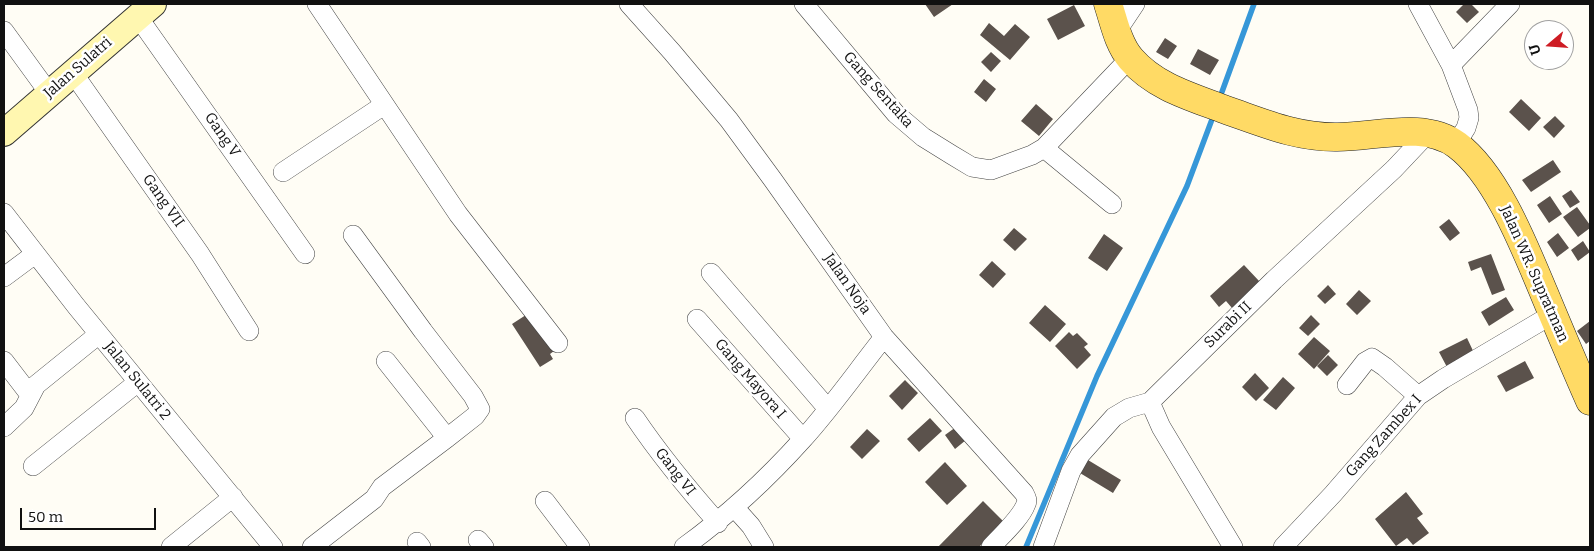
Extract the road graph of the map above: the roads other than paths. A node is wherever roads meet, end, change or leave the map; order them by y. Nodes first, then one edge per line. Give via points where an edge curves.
1 (317, 4) edge
2 (629, 4) edge
3 (804, 4) edge
4 (1108, 4) edge
5 (1135, 4) edge
6 (1418, 4) edge
7 (1510, 4) edge
8 (146, 10) edge
9 (1117, 31) junction
10 (4, 32) edge
11 (1130, 58) junction
12 (1451, 65) junction
13 (72, 74) junction
14 (49, 93) junction
15 (384, 106) junction
16 (4, 133) edge
17 (1428, 133) junction
18 (1456, 144) junction
19 (1044, 148) junction
20 (283, 172) dead end
21 (1112, 204) dead end
22 (4, 213) edge
23 (353, 235) dead end
24 (35, 254) junction
25 (305, 254) dead end
26 (711, 273) dead end
27 (4, 277) edge
28 (1553, 314) junction
29 (697, 319) dead end
30 (248, 331) dead end
31 (99, 334) junction
32 (884, 337) junction
33 (558, 343) dead end
34 (4, 361) edge
35 (386, 361) dead end
36 (138, 382) junction
37 (1347, 385) dead end
38 (1589, 394) edge
39 (30, 395) junction
40 (1418, 396) junction
41 (1150, 402) junction
42 (828, 409) junction
43 (636, 418) dead end
44 (4, 427) edge
45 (447, 438) junction
46 (803, 439) junction
47 (33, 466) dead end
48 (233, 497) junction
49 (545, 501) dead end
50 (734, 507) junction
51 (718, 523) junction
52 (171, 547) edge
53 (272, 547) edge
54 (312, 547) edge
55 (580, 547) edge
56 (684, 547) edge
57 (764, 547) edge
58 (991, 547) edge
59 (1043, 547) edge
60 (1233, 547) edge
61 (1283, 547) edge

1 - 15 street
2 - 32 street, Jalan Noja via 729,120
3 - 19 street, Gang Sentaka via 896,114 923,137 972,167 991,170
4 - 9 main road, Jalan WR. Supratman
5 - 9 street
6 - 12 street
7 - 12 street
8 - 13 main road, Jalan Sulatri
8 - 25 street, Gang V
9 - 11 main road, Jalan WR. Supratman
10 - 14 street
11 - 17 main road, Jalan WR. Supratman via 1165,86 1303,135 1348,137 1393,132
11 - 19 street, Gang Sentaka
12 - 18 street via 1469,118
13 - 14 main road, Jalan Sulatri
13 - 30 street, Gang VII via 195,247
14 - 16 main road, Jalan Sulatri
15 - 20 street
15 - 33 street via 458,214
17 - 18 main road, Jalan WR. Supratman
17 - 41 street, Surabi II
18 - 28 main road, Jalan WR. Supratman via 1471,159 1507,212
19 - 21 street
22 - 24 street, Jalan Sulatri 2
23 - 45 street via 479,405 478,413
24 - 27 street
24 - 31 street, Jalan Sulatri 2
26 - 42 street
28 - 38 main road, Jalan WR. Supratman
28 - 40 street, Gang Zambex I
29 - 46 street, Gang Mayora I
31 - 36 street, Jalan Sulatri 2
31 - 39 street via 36,385
32 - 42 street
32 - 58 street, Jalan Noja via 1027,497 1027,504
34 - 39 street
35 - 45 street
36 - 47 street
36 - 48 street, Jalan Sulatri 2
37 - 40 street via 1372,358
39 - 44 street via 24,408
40 - 61 street, Gang Zambex I
41 - 59 street via 1129,408 1114,417 1080,455
41 - 60 street
42 - 46 street
43 - 51 street, Gang VI via 654,446
45 - 54 street via 382,486 374,499
46 - 50 street
48 - 52 street
48 - 53 street, Jalan Sulatri 2
49 - 55 street
50 - 51 street
50 - 57 street
51 - 56 street

